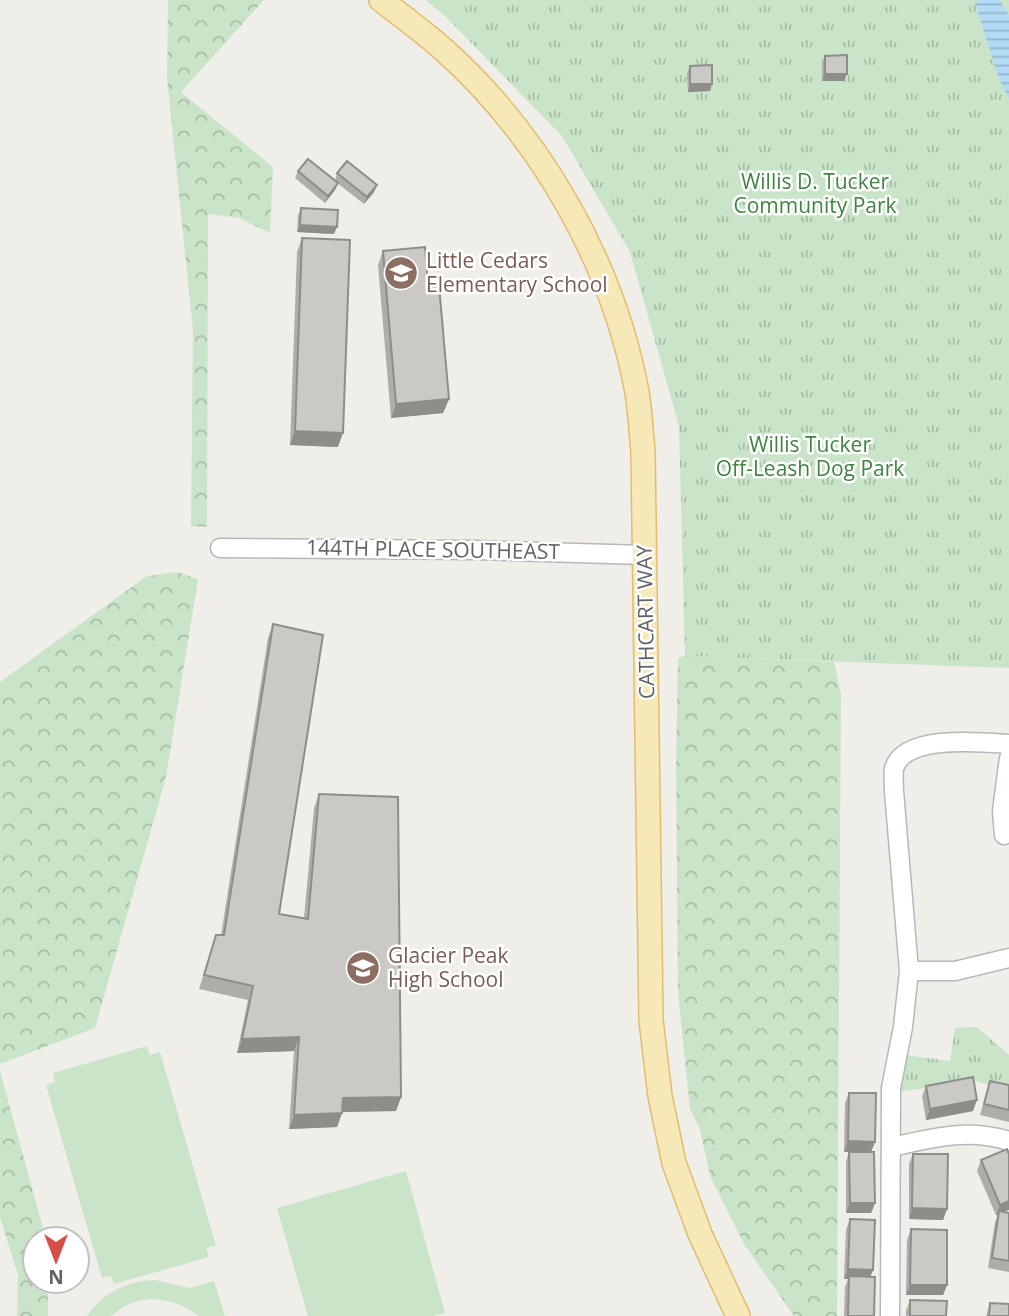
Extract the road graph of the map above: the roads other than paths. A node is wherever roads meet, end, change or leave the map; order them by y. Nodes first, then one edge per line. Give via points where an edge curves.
1 (381, 0) edge
2 (220, 548) dead end
3 (645, 555) junction
4 (1009, 744) edge
5 (1009, 758) edge
6 (1004, 835) dead end
7 (1009, 958) edge
8 (909, 971) junction
9 (1009, 1141) edge
10 (892, 1147) junction
11 (738, 1316) edge
12 (890, 1316) edge

1 - 3 main road, CATHCART WAY via 444,49 491,98 542,164 586,239 619,321 637,393
2 - 3 street, 144TH PLACE SOUTHEAST
3 - 11 main road, CATHCART WAY via 651,1020 660,1097 674,1163 699,1234
4 - 8 street via 916,747 901,756 894,769
5 - 6 street via 1002,811
7 - 8 street via 955,971
8 - 10 street via 891,1088
9 - 10 street via 968,1133
10 - 12 street

